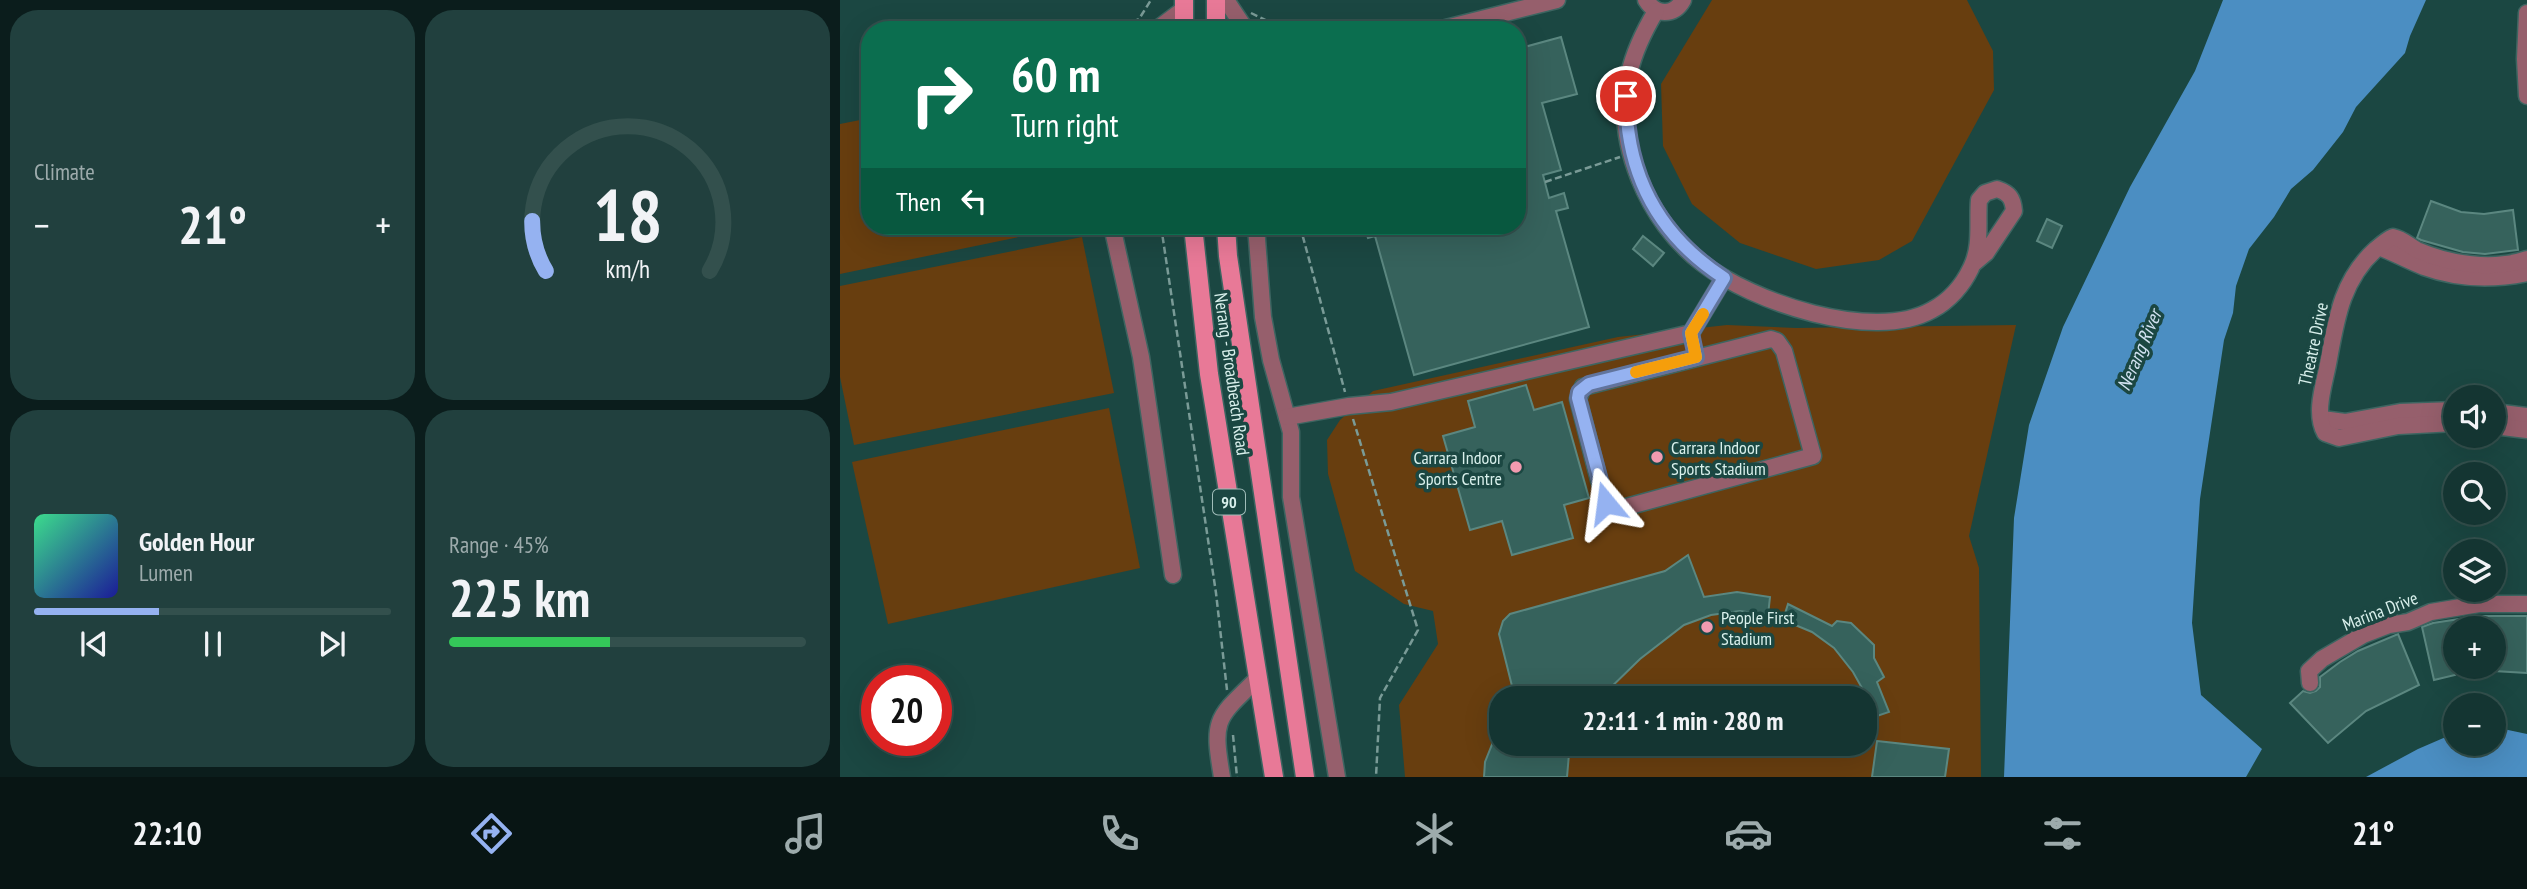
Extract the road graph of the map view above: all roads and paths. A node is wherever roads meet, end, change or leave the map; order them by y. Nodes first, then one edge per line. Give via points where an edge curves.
1 (1151, 0) edge
2 (1216, 0) edge
3 (1226, 0) edge
4 (1557, 0) edge
5 (1683, 0) edge
6 (1184, 4) edge
7 (1651, 6) edge
8 (1249, 12) dead end
9 (2527, 13) edge
10 (1134, 21) edge
11 (1166, 21) edge
12 (1216, 21) edge
13 (1240, 21) edge
14 (1268, 21) edge
15 (1474, 21) edge
16 (2527, 96) edge
17 (1632, 153) junction
18 (1545, 182) dead end
19 (1114, 235) edge
20 (1162, 235) edge
21 (1195, 235) edge
22 (1227, 235) edge
23 (1257, 235) edge
24 (1302, 235) edge
25 (2527, 259) edge
26 (1973, 264) dead end
27 (2498, 271) junction
28 (2527, 273) edge
29 (1724, 278) junction
30 (1691, 333) junction
31 (1696, 357) junction
32 (1349, 406) junction
33 (2443, 412) edge
34 (2527, 416) edge
35 (1287, 417) junction
36 (2420, 417) junction
37 (2506, 418) edge
38 (2443, 421) edge
39 (2506, 422) edge
40 (2527, 430) edge
41 (1173, 575) dead end
42 (2527, 604) edge
43 (1258, 678) junction
44 (2310, 683) dead end
45 (1229, 706) junction
46 (1233, 733) dead end
47 (1222, 777) edge
48 (1237, 777) edge
49 (1274, 777) edge
50 (1305, 777) edge
51 (1337, 777) edge
52 (1376, 777) edge

1 - 10 path
2 - 12 main road
3 - 13 street
4 - 15 street
5 - 7 street via 1668,13
6 - 11 street
7 - 17 street via 1629,74 1626,116
8 - 14 path
9 - 16 street
17 - 18 path
17 - 29 street via 1642,187 1667,228 1701,263
19 - 41 street via 1141,356
20 - 45 path
21 - 43 main road, Nerang - Broadbeach Road / 90 via 1209,374
22 - 50 main road, Nerang - Broadbeach Road / 90
23 - 35 street via 1263,317
24 - 32 path
25 - 27 street, Theatre Drive
26 - 29 street via 1950,297 1933,310 1888,321 1822,317
27 - 28 street, Theatre Drive
27 - 36 street, Theatre Drive via 2466,277 2379,247 2356,272 2337,310 2321,396 2325,433 2336,438
29 - 30 street
30 - 31 street
30 - 32 street via 1391,402
31 - 31 street via 1764,340 1777,341 1784,351 1813,456 1611,508 1578,398 1583,387
32 - 35 street
32 - 52 path via 1418,630 1381,698
33 - 36 street, Theatre Drive
34 - 37 street
35 - 51 street via 1293,510
36 - 38 street, Theatre Drive
39 - 40 street
42 - 44 street, Marina Drive via 2457,606 2386,625 2322,659 2309,671
43 - 45 street
43 - 49 main road, Nerang - Broadbeach Road / 90
45 - 47 street via 1217,725 1215,740
46 - 48 path

